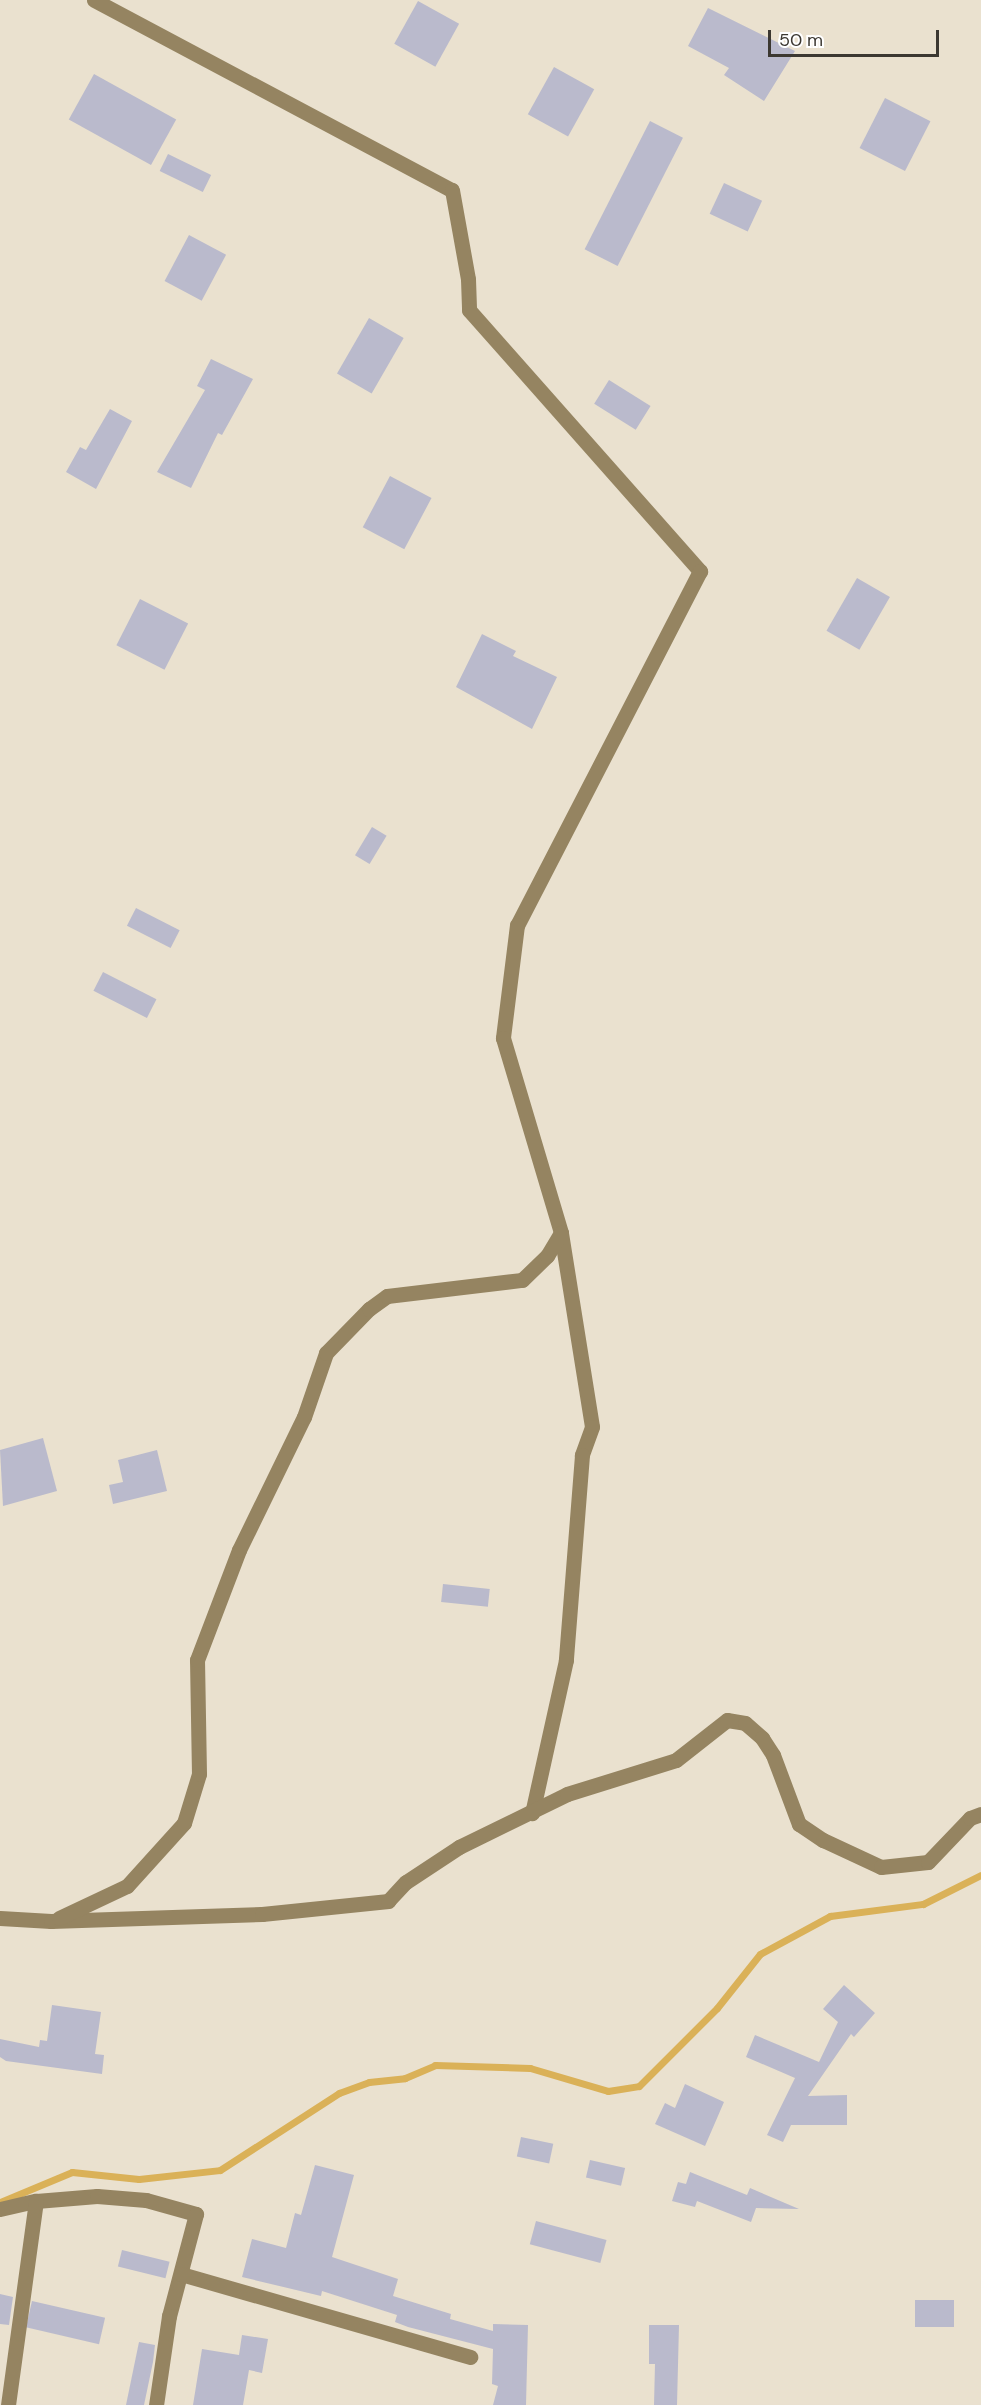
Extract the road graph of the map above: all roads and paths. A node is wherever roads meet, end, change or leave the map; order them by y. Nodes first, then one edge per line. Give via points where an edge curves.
1 (94, 0) edge
2 (561, 1233) junction
3 (532, 1813) junction
4 (981, 1814) edge
5 (0, 1918) edge
6 (51, 1921) junction
7 (36, 2201) junction
8 (0, 2209) edge
9 (181, 2274) junction
10 (470, 2357) dead end
11 (8, 2405) edge
12 (156, 2405) edge

1 - 2 street via 452,190 468,279 469,310 700,571 517,925 503,1038
2 - 3 street via 592,1427 582,1455 567,1660
2 - 6 street via 547,1256 522,1280 387,1296 326,1353 304,1417 239,1550 197,1660 199,1774 184,1823 128,1886
3 - 4 street via 567,1794 676,1760 727,1720 745,1723 762,1738 773,1755 800,1824 823,1840 881,1867 928,1862 970,1818
3 - 6 street via 459,1847 406,1882 388,1901 262,1914
5 - 6 street
7 - 8 street
7 - 9 street via 97,2196 146,2200 196,2214
7 - 11 street
9 - 10 street
9 - 12 street via 169,2316

